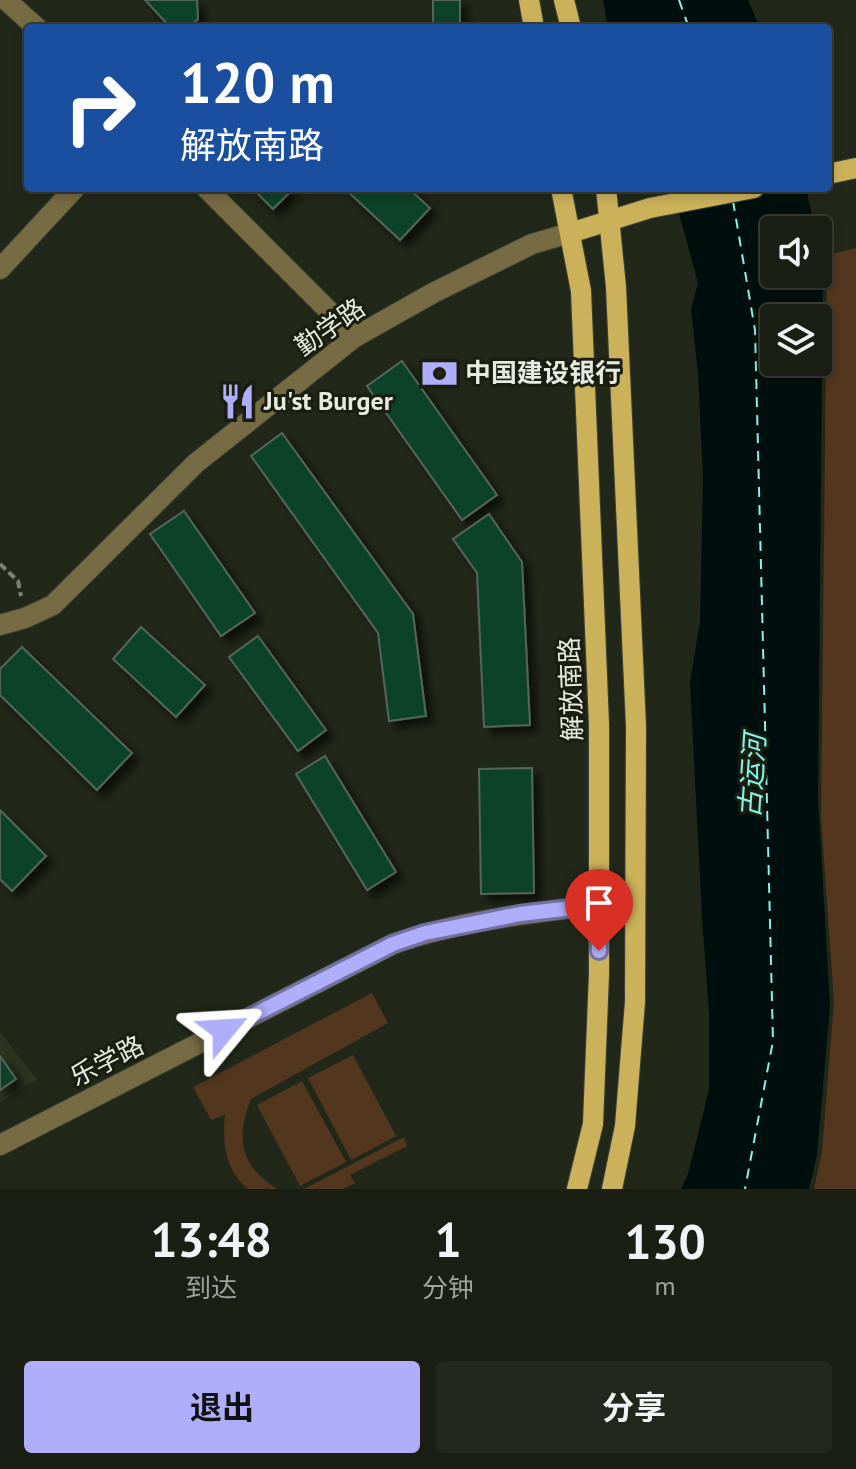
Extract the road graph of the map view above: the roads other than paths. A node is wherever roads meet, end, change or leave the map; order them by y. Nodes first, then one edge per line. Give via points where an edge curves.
1 (6, 0) edge
2 (529, 0) edge
3 (564, 0) edge
4 (33, 24) edge
5 (533, 24) edge
6 (570, 24) edge
7 (71, 192) edge
8 (210, 192) edge
9 (562, 192) edge
10 (606, 192) edge
11 (733, 192) edge
12 (609, 221) junction
13 (570, 233) junction
14 (0, 269) edge
15 (355, 337) junction
16 (0, 625) edge
17 (598, 905) junction
18 (0, 1145) edge
19 (577, 1189) edge
20 (612, 1189) edge

1 - 4 street
2 - 5 main road
3 - 6 main road
7 - 14 street
8 - 15 street
9 - 13 main road, 解放南路
10 - 12 main road
11 - 12 main road
12 - 13 main road
12 - 20 main road via 636,726 635,1002 625,1126
13 - 15 street, 勤学路 via 532,244
13 - 17 main road, 解放南路 via 581,291 599,724
15 - 16 street, 勤学路 via 196,463 53,605
17 - 18 street, 乐学路 via 520,914 393,944
17 - 19 main road, 解放南路 via 593,1124

